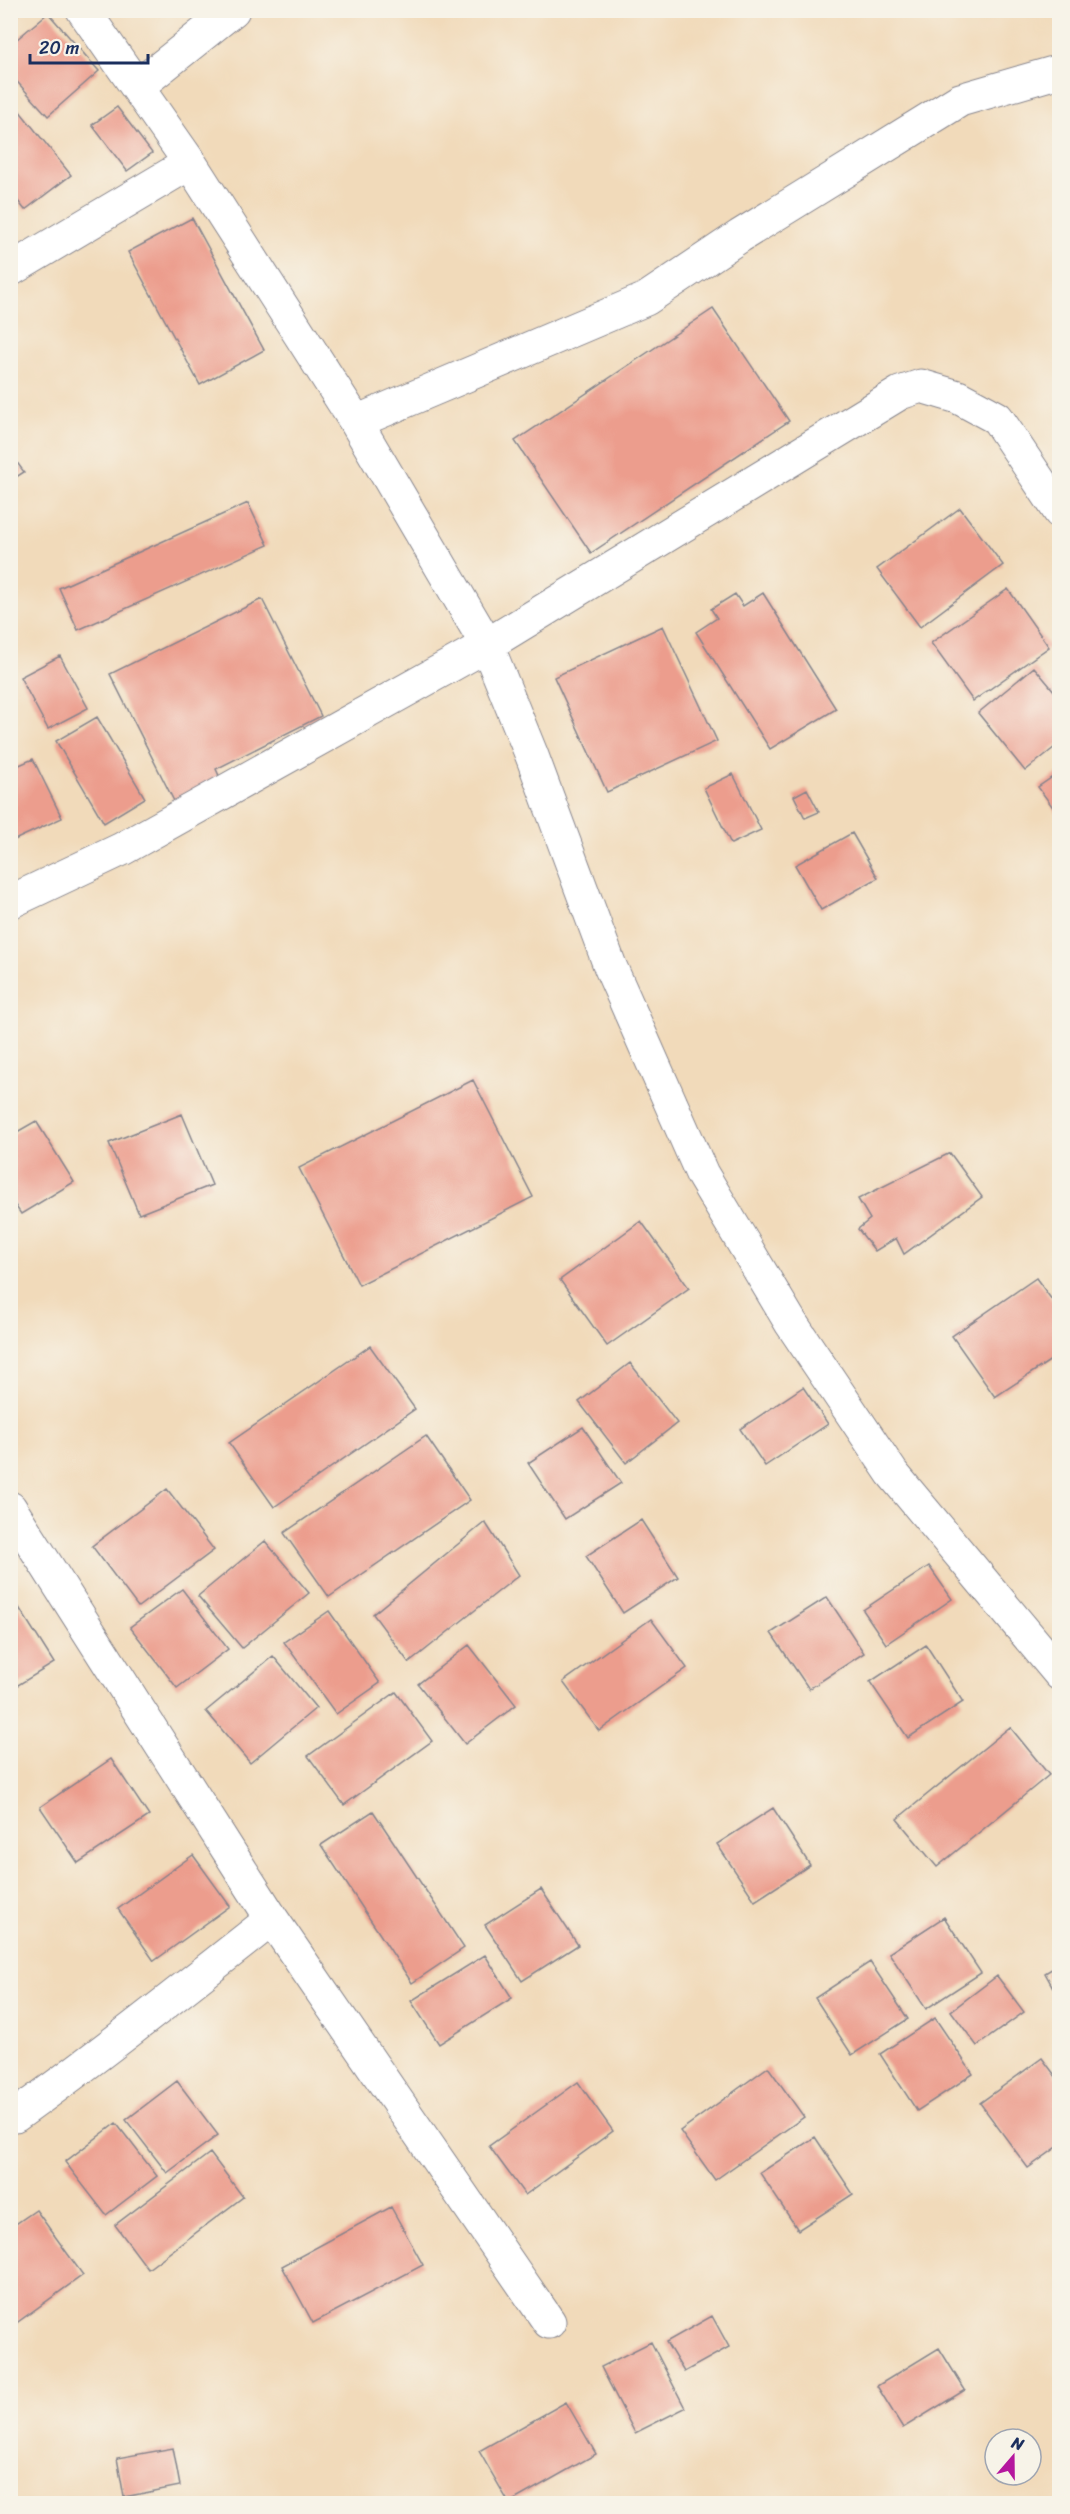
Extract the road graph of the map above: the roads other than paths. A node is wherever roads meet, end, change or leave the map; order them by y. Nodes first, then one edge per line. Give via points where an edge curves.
1 (83, 10) edge
2 (233, 10) edge
3 (1059, 71) edge
4 (138, 86) junction
5 (190, 163) junction
6 (10, 270) edge
7 (356, 422) junction
8 (1059, 512) edge
9 (487, 645) junction
10 (10, 902) edge
11 (10, 1508) edge
12 (1059, 1674) edge
13 (272, 1919) junction
14 (10, 2110) edge
15 (549, 2322) dead end

1 - 4 street
2 - 4 street
3 - 7 street via 960,100 646,299
4 - 5 street
5 - 6 street
5 - 7 street
7 - 9 street
8 - 9 street via 996,418 958,397 921,386 900,393
9 - 10 street via 122,849
9 - 12 street via 610,966 702,1174 791,1323 892,1473
11 - 13 street
13 - 14 street via 66,2079 15,2115
13 - 15 street

